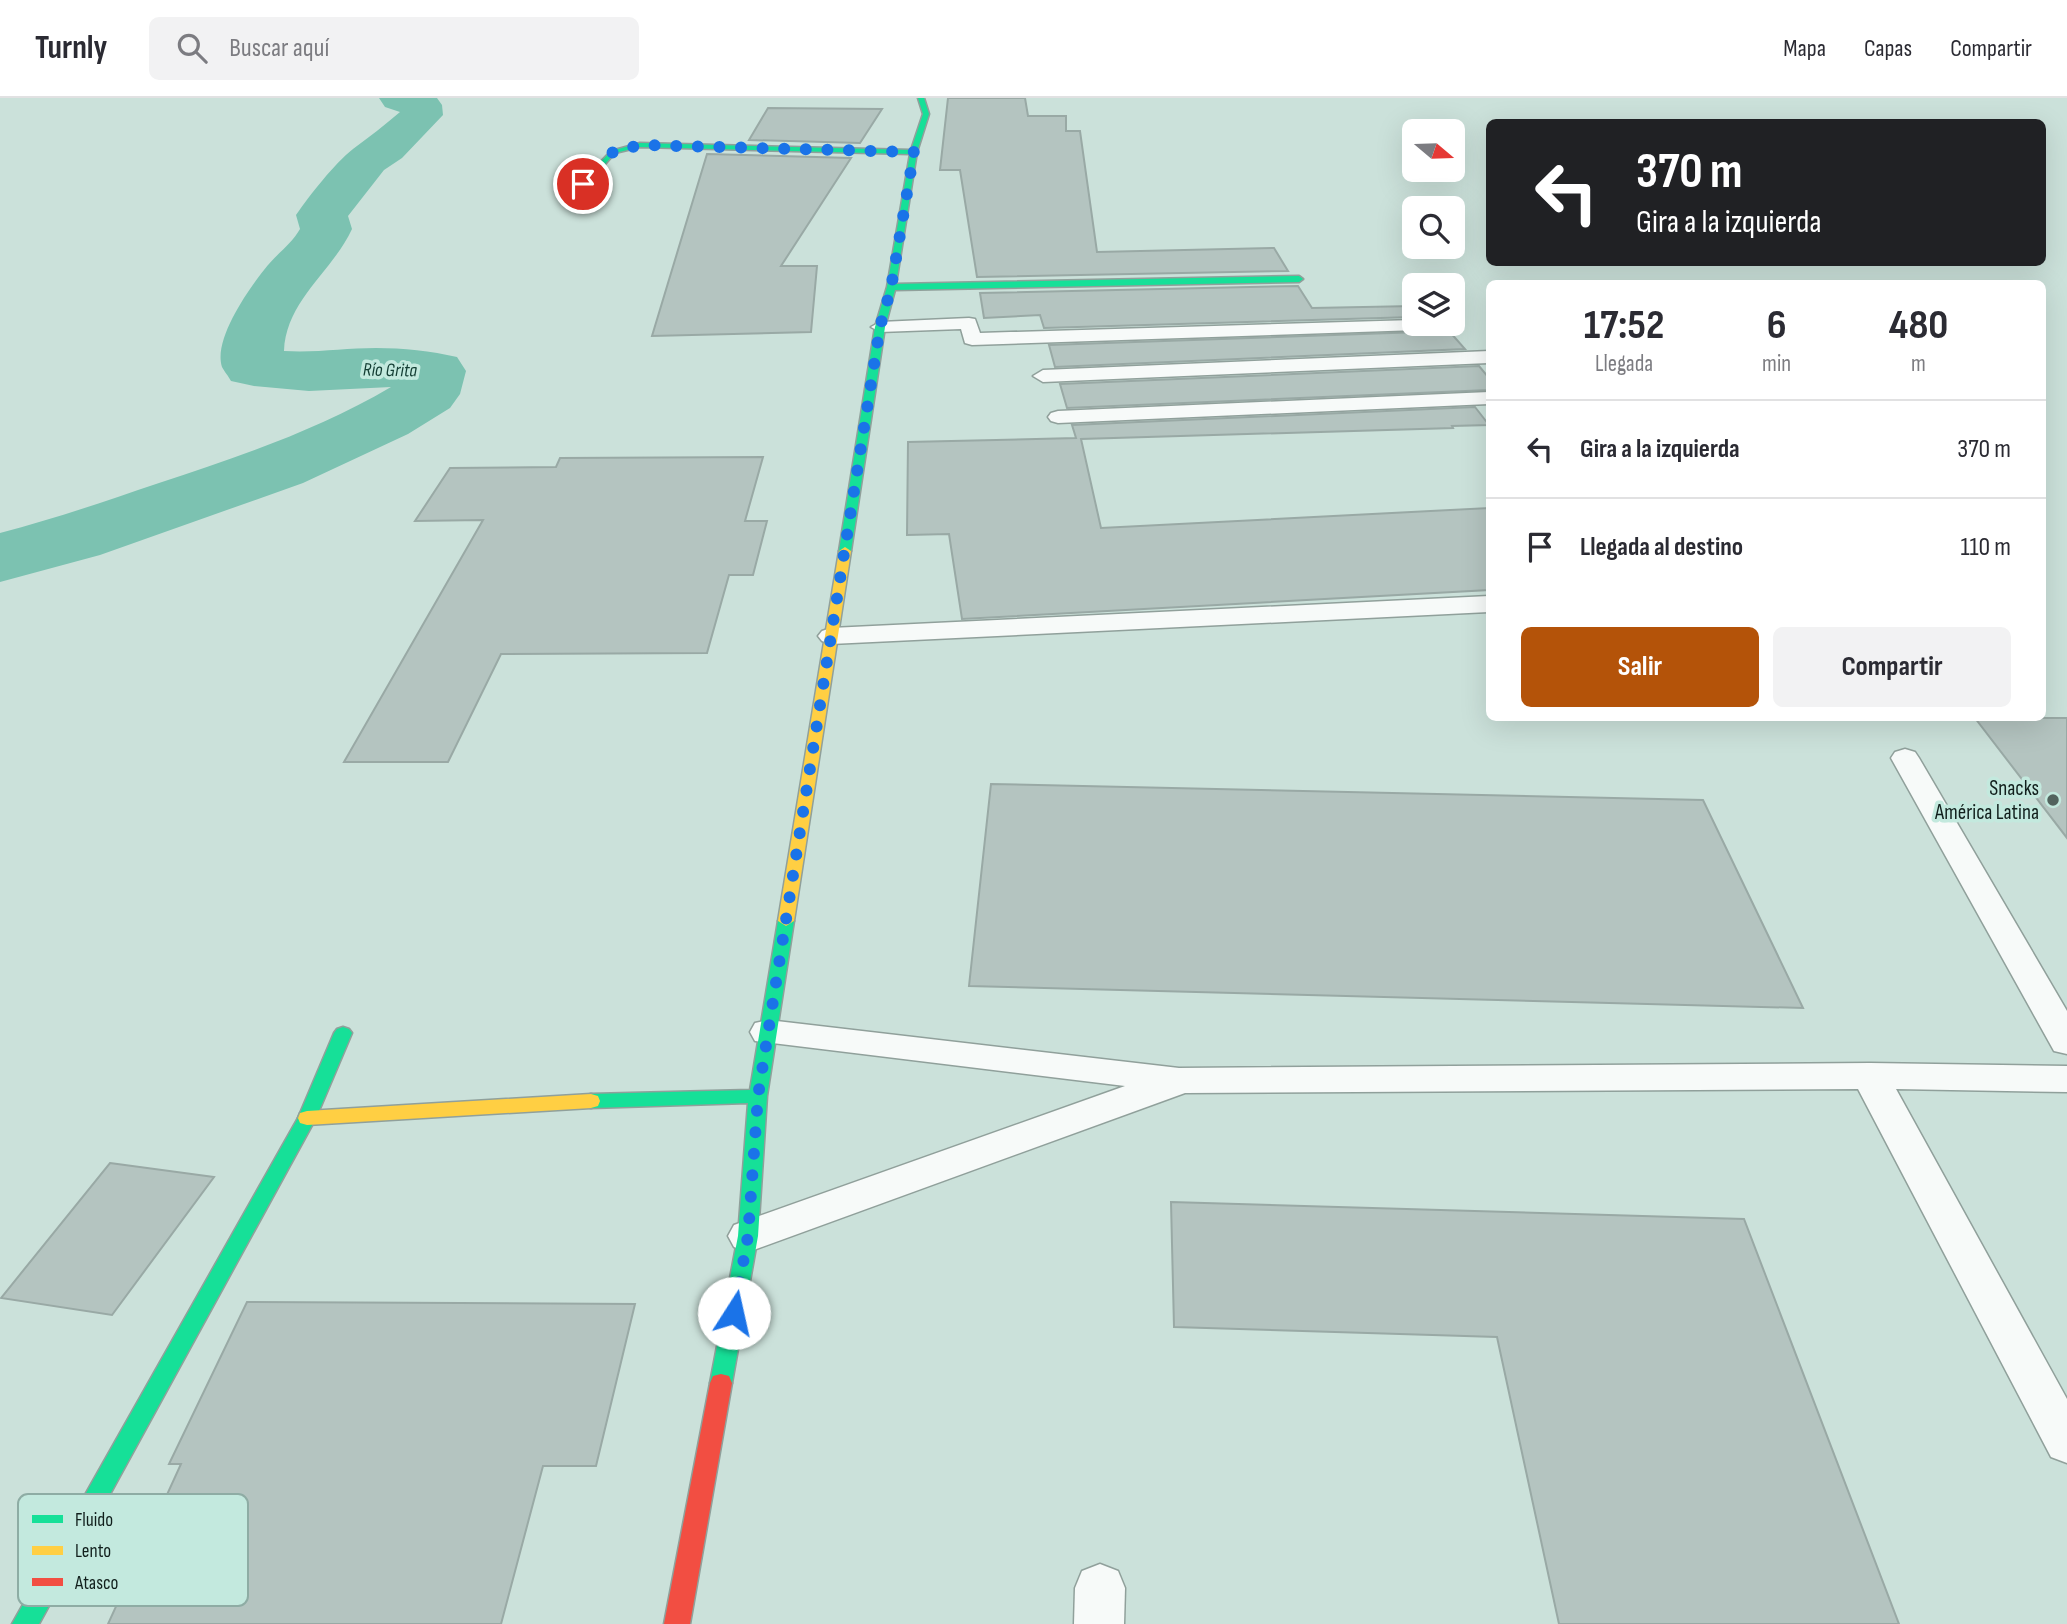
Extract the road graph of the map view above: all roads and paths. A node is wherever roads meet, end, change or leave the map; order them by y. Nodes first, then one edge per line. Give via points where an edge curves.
1 (922, 98) edge
2 (914, 152) junction
3 (568, 200) dead end
4 (1299, 279) dead end
5 (891, 288) junction
6 (1402, 326) edge
7 (880, 327) junction
8 (1486, 352) edge
9 (1043, 376) dead end
10 (1486, 398) edge
11 (1058, 417) dead end
12 (1486, 604) edge
13 (831, 636) junction
14 (1905, 758) dead end
15 (768, 1032) junction
16 (344, 1033) dead end
17 (2067, 1042) edge
18 (1870, 1076) junction
19 (2067, 1079) edge
20 (1182, 1080) junction
21 (758, 1096) junction
22 (307, 1118) junction
23 (748, 1236) junction
24 (2067, 1443) edge
25 (97, 1494) edge
26 (35, 1606) edge
27 (25, 1624) edge
28 (677, 1624) edge

1 - 2 main road via 926,114
2 - 3 main road via 640,145 613,152
2 - 5 main road
4 - 5 main road
5 - 7 main road
6 - 7 lane via 972,339 969,323
7 - 13 main road
8 - 9 lane
10 - 11 lane
12 - 13 lane
13 - 15 main road
14 - 17 lane
15 - 20 lane
15 - 21 main road
16 - 22 main road
18 - 19 lane
18 - 20 lane
18 - 24 lane
20 - 23 lane
21 - 22 main road
21 - 23 main road
22 - 25 main road
23 - 28 main road
26 - 27 main road

